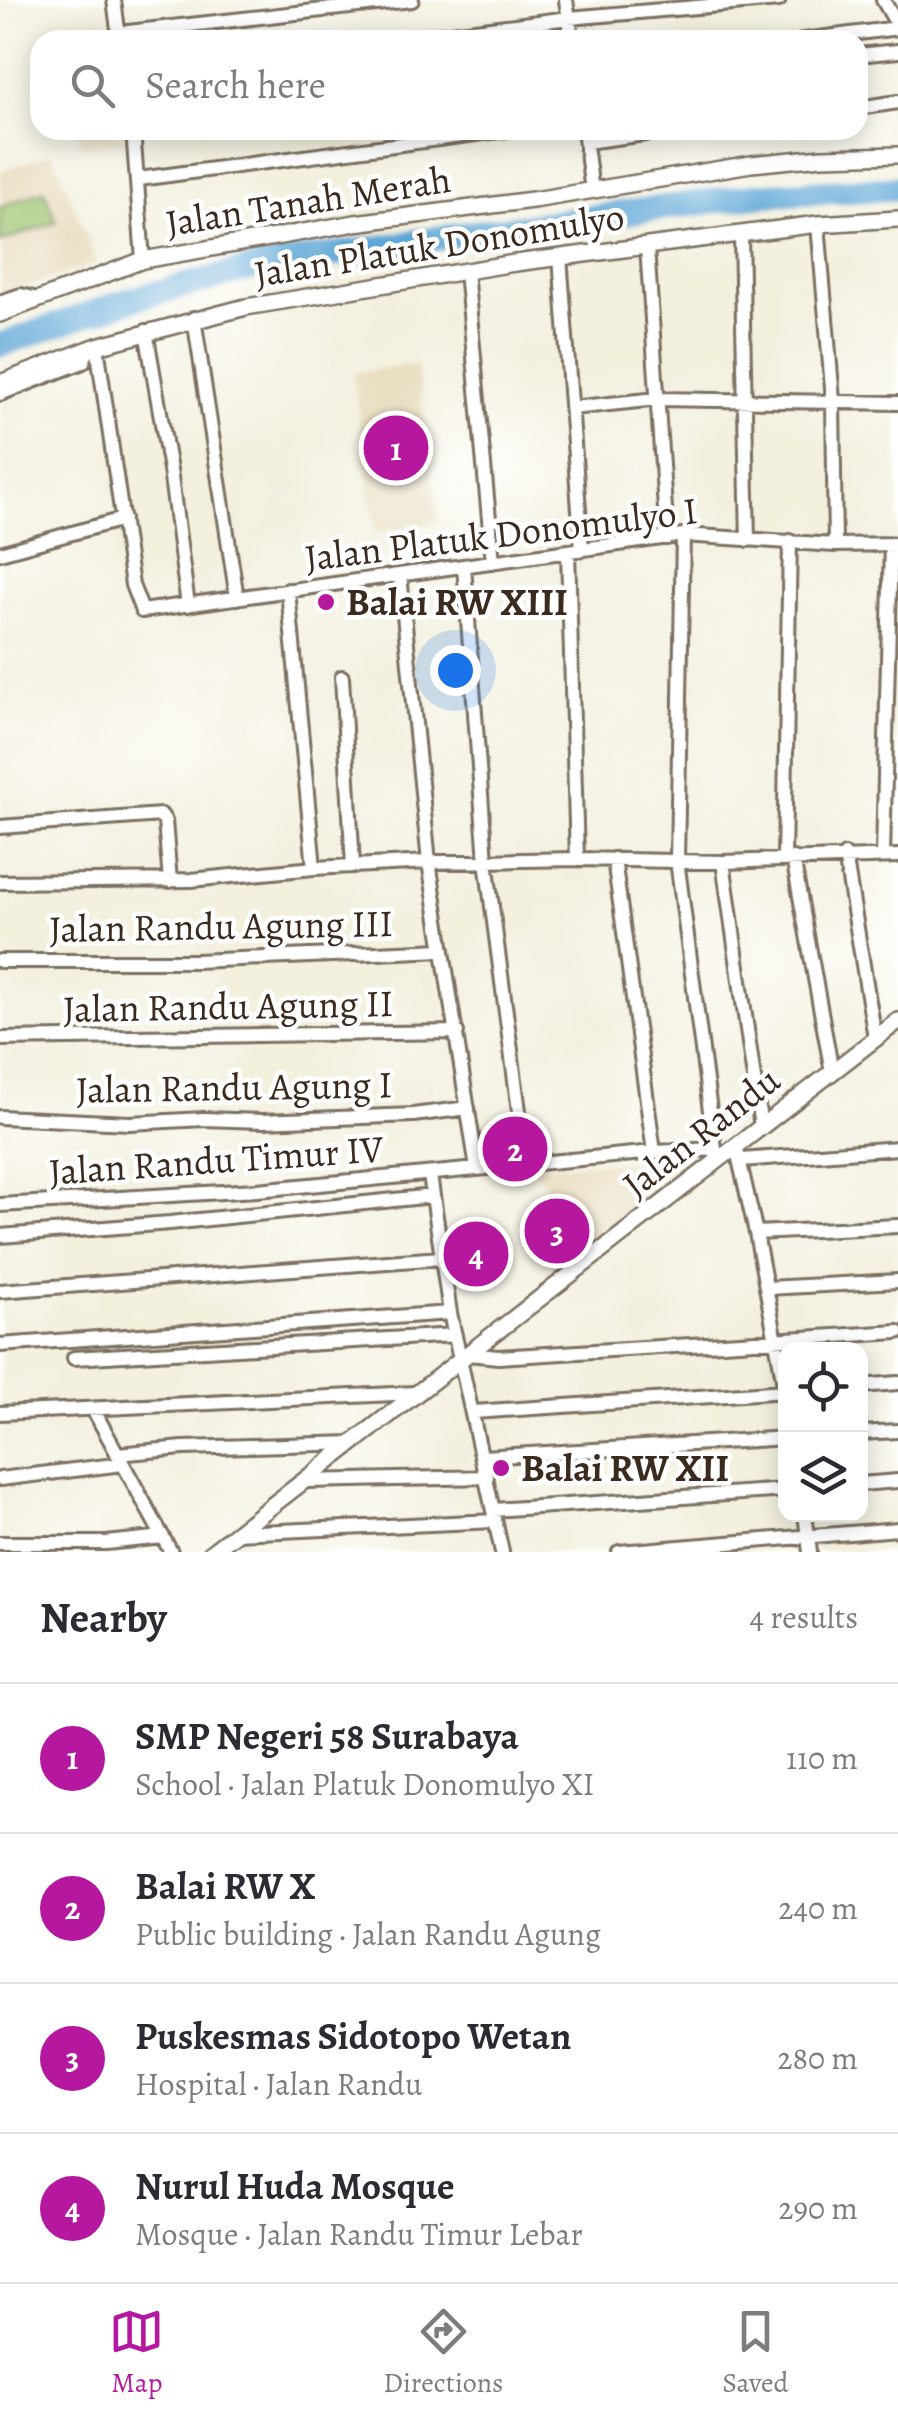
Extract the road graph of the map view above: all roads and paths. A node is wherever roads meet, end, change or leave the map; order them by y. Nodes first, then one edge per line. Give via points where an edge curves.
1 (114, 0) edge
2 (412, 0) edge
3 (566, 0) edge
4 (779, 0) edge
5 (883, 0) edge
6 (569, 18) junction
7 (898, 27) edge
8 (118, 30) edge
9 (168, 30) edge
10 (475, 30) edge
11 (571, 30) edge
12 (868, 31) edge
13 (898, 51) edge
14 (868, 54) edge
15 (898, 102) edge
16 (868, 106) edge
17 (133, 140) edge
18 (431, 140) edge
19 (586, 140) edge
20 (898, 155) edge
21 (139, 179) junction
22 (592, 191) junction
23 (898, 219) edge
24 (818, 224) junction
25 (741, 236) junction
26 (647, 247) junction
27 (560, 258) junction
28 (144, 260) junction
29 (466, 271) junction
30 (38, 300) junction
31 (0, 302) edge
32 (0, 314) edge
33 (194, 318) junction
34 (146, 330) junction
35 (93, 347) junction
36 (0, 383) edge
37 (0, 394) edge
38 (657, 399) junction
39 (745, 399) junction
40 (833, 400) junction
41 (898, 403) edge
42 (572, 408) junction
43 (122, 520) junction
44 (682, 536) junction
45 (666, 538) junction
46 (748, 540) junction
47 (790, 541) junction
48 (894, 544) edge
49 (836, 545) junction
50 (575, 550) junction
51 (0, 553) edge
52 (493, 562) junction
53 (464, 566) junction
54 (400, 575) junction
55 (288, 590) junction
56 (237, 598) junction
57 (188, 605) junction
58 (342, 677) dead end
59 (0, 827) edge
60 (845, 855) junction
61 (883, 855) junction
62 (898, 856) edge
63 (789, 858) junction
64 (577, 859) junction
65 (614, 860) junction
66 (677, 860) junction
67 (486, 861) junction
68 (429, 862) junction
69 (723, 862) junction
70 (352, 866) junction
71 (314, 868) junction
72 (170, 881) junction
73 (0, 882) edge
74 (443, 950) junction
75 (0, 960) edge
76 (898, 1020) edge
77 (458, 1032) junction
78 (875, 1038) junction
79 (0, 1039) edge
80 (832, 1072) junction
81 (468, 1108) junction
82 (0, 1118) edge
83 (761, 1127) junction
84 (898, 1148) edge
85 (654, 1152) junction
86 (738, 1153) junction
87 (716, 1155) junction
88 (526, 1164) junction
89 (477, 1168) junction
90 (430, 1174) junction
91 (432, 1196) junction
92 (3, 1205) edge
93 (898, 1226) edge
94 (756, 1233) junction
95 (5, 1236) edge
96 (441, 1258) junction
97 (898, 1281) edge
98 (767, 1288) junction
99 (0, 1291) edge
100 (450, 1313) junction
101 (898, 1332) edge
102 (455, 1335) junction
103 (776, 1340) junction
104 (0, 1345) edge
105 (778, 1352) edge
106 (464, 1357) junction
107 (74, 1358) dead end
108 (898, 1383) edge
109 (868, 1385) edge
110 (778, 1392) edge
111 (415, 1393) junction
112 (93, 1408) junction
113 (474, 1412) junction
114 (0, 1413) edge
115 (898, 1431) edge
116 (868, 1433) edge
117 (778, 1439) edge
118 (354, 1443) junction
119 (483, 1457) junction
120 (120, 1459) junction
121 (487, 1477) junction
122 (0, 1479) edge
123 (306, 1481) junction
124 (898, 1481) edge
125 (868, 1483) edge
126 (778, 1491) edge
127 (494, 1515) junction
128 (806, 1522) edge
129 (898, 1528) edge
130 (236, 1533) junction
131 (807, 1535) junction
132 (163, 1536) junction
133 (0, 1543) edge
134 (171, 1552) edge
135 (212, 1552) edge
136 (502, 1552) edge
137 (619, 1552) edge
138 (810, 1552) edge

1 - 8 street
2 - 9 street
3 - 6 street
4 - 6 street
5 - 7 street
6 - 10 street
6 - 11 street
7 - 12 street
13 - 14 street
15 - 16 street
17 - 21 street
18 - 21 street
19 - 22 street
20 - 22 street, Jalan Tanah Merah via 751,164
21 - 28 street
22 - 28 street, Jalan Tanah Merah
23 - 24 street, Jalan Platuk Donomulyo
24 - 25 street, Jalan Platuk Donomulyo
24 - 40 street
25 - 26 street, Jalan Platuk Donomulyo
25 - 39 street
26 - 27 street, Jalan Platuk Donomulyo
26 - 38 street
27 - 29 street, Jalan Platuk Donomulyo
27 - 42 street
28 - 30 street, Jalan Tanah Merah
29 - 33 street, Jalan Platuk Donomulyo
29 - 52 street
30 - 31 street via 21,295
30 - 32 street, Jalan Tanah Merah
33 - 34 street, Jalan Platuk Donomulyo
33 - 56 street
34 - 35 street, Jalan Platuk Donomulyo
34 - 57 street
35 - 36 street, Jalan Platuk Donomulyo
35 - 37 street via 83,362
35 - 43 street
38 - 39 street
38 - 42 street
38 - 45 street
39 - 40 street
39 - 46 street
40 - 41 street
40 - 49 street
42 - 50 street
43 - 51 street
43 - 57 street, Jalan Platuk Donomulyo I via 142,611
44 - 45 street, Jalan Platuk Donomulyo I
44 - 46 street, Jalan Platuk Donomulyo I
44 - 66 street
45 - 50 street, Jalan Platuk Donomulyo I
46 - 47 street, Jalan Platuk Donomulyo I
47 - 49 street, Jalan Platuk Donomulyo I
47 - 63 street
48 - 49 street, Jalan Platuk Donomulyo I
48 - 61 street
50 - 52 street, Jalan Platuk Donomulyo I
50 - 64 street
52 - 53 street, Jalan Platuk Donomulyo I
53 - 54 street, Jalan Platuk Donomulyo I
53 - 67 street
54 - 55 street, Jalan Platuk Donomulyo I
54 - 68 street
55 - 56 street, Jalan Platuk Donomulyo I
55 - 71 street
56 - 57 street, Jalan Platuk Donomulyo I
58 - 70 street
59 - 72 street via 161,815
60 - 61 street
60 - 63 street
60 - 78 street
61 - 62 street
63 - 69 street
63 - 80 street
64 - 65 street
64 - 67 street
65 - 66 street
65 - 85 street
66 - 69 street
66 - 87 street
67 - 68 street
67 - 88 street
68 - 70 street
68 - 74 street
69 - 83 street
70 - 71 street
71 - 72 street
72 - 73 street
74 - 75 street, Jalan Randu Agung III via 196,961
74 - 77 street
76 - 78 street, Jalan Randu
77 - 79 street, Jalan Randu Agung II
77 - 81 street
78 - 80 street, Jalan Randu
80 - 83 street, Jalan Randu
81 - 82 street, Jalan Randu Agung I via 262,1121
81 - 89 street
83 - 86 street, Jalan Randu
84 - 86 street
85 - 87 street, Jalan Randu Timur IV
85 - 88 street, Jalan Randu Timur IV
86 - 87 street, Jalan Randu
86 - 94 street
87 - 106 street, Jalan Randu
88 - 89 street, Jalan Randu Timur IV
89 - 90 street, Jalan Randu Timur IV
90 - 91 street
90 - 92 street, Jalan Randu Timur IV
91 - 95 street
91 - 96 street
93 - 94 street
94 - 98 street
96 - 99 street
96 - 100 street
97 - 98 street
98 - 103 street
100 - 102 street
100 - 104 street
101 - 103 street
102 - 106 street
102 - 107 street
103 - 105 street
103 - 106 street
106 - 111 street, Jalan Randu
106 - 113 street
108 - 109 street
110 - 113 street
111 - 112 street
111 - 118 street, Jalan Randu
112 - 114 street
112 - 120 street
113 - 119 street
115 - 116 street
117 - 119 street
118 - 120 street via 183,1448
118 - 123 street, Jalan Randu
119 - 121 street
120 - 122 street
120 - 132 street
121 - 123 street
121 - 127 street
123 - 130 street, Jalan Randu
124 - 125 street
126 - 127 street
127 - 130 street
127 - 136 street
128 - 131 street
129 - 131 street
130 - 135 street, Jalan Randu
131 - 137 street
131 - 138 street
132 - 133 street
132 - 134 street

